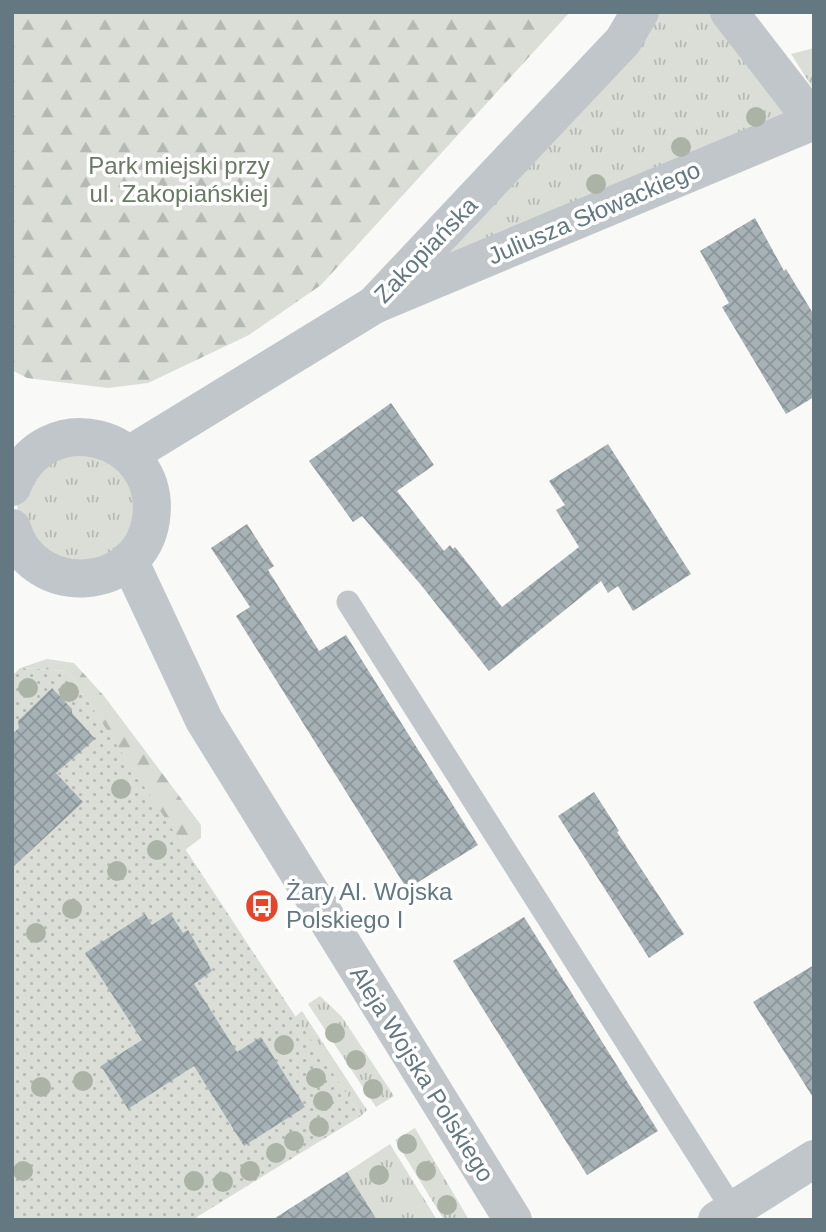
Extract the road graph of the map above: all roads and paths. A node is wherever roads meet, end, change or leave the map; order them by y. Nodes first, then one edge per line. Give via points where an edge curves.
1 (640, 12) edge
2 (729, 12) edge
3 (814, 121) edge
4 (374, 305) junction
5 (22, 447) edge
6 (129, 455) junction
7 (12, 488) edge
8 (17, 553) edge
9 (129, 560) junction
10 (348, 602) dead end
11 (814, 1159) edge
12 (725, 1215) edge
13 (513, 1220) edge

1 - 4 street, Zakopiańska via 623,41
2 - 3 street
3 - 4 street, Juliusza Słowackiego
4 - 6 street, Zakopiańska
5 - 6 street via 91,437
5 - 7 street
6 - 9 street via 151,496 151,520 144,542
8 - 9 street via 66,578 89,579 111,573
9 - 13 street, Aleja Wojska Polskiego via 204,720
10 - 12 lane
11 - 12 street

